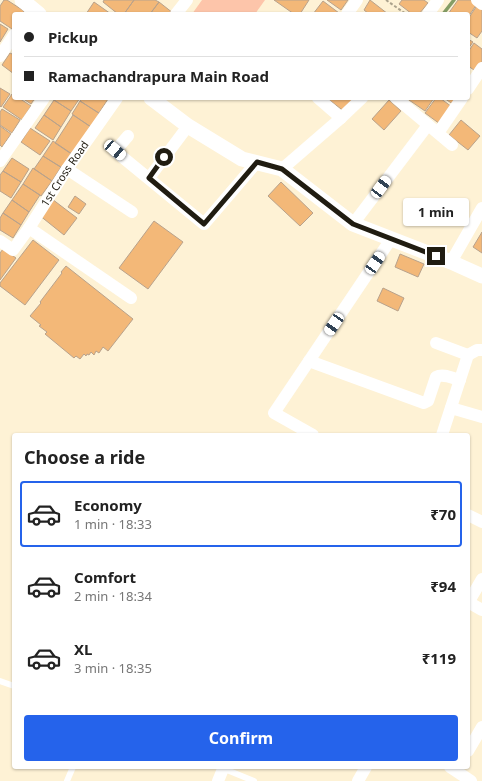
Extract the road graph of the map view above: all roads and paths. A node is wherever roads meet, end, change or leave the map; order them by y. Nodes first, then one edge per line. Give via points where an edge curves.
1 (357, 0) edge
2 (386, 0) edge
3 (438, 0) edge
4 (477, 0) edge
5 (482, 4) edge
6 (348, 12) edge
7 (403, 12) edge
8 (429, 12) edge
9 (12, 39) edge
10 (0, 56) edge
11 (475, 73) edge
12 (470, 84) edge
13 (43, 100) edge
14 (115, 100) edge
15 (154, 100) edge
16 (320, 100) edge
17 (360, 100) edge
18 (398, 100) edge
19 (461, 100) edge
20 (341, 118) junction
21 (428, 125) junction
22 (188, 126) junction
23 (438, 133) junction
24 (128, 136) dead end
25 (452, 145) dead end
26 (0, 161) edge
27 (257, 162) junction
28 (67, 169) junction
29 (282, 169) junction
30 (149, 178) junction
31 (482, 208) edge
32 (132, 212) dead end
33 (353, 224) junction
34 (29, 228) junction
35 (391, 239) junction
36 (0, 241) edge
37 (451, 262) junction
38 (482, 276) edge
39 (131, 298) dead end
40 (436, 343) dead end
41 (482, 350) edge
42 (468, 354) junction
43 (309, 361) junction
44 (460, 380) junction
45 (451, 408) junction
46 (482, 417) edge
47 (309, 433) edge
48 (443, 433) edge
49 (470, 516) edge
50 (482, 522) edge
51 (482, 579) edge
52 (470, 599) edge
53 (470, 603) edge
54 (482, 610) edge
55 (0, 681) edge
56 (12, 685) edge
57 (482, 727) edge
58 (470, 748) edge
59 (72, 769) edge
60 (221, 769) edge
61 (224, 769) edge
62 (365, 769) edge
63 (456, 769) edge
64 (67, 781) edge
65 (218, 781) edge
66 (254, 781) edge
67 (358, 781) edge
68 (471, 781) edge

1 - 6 street
2 - 7 path
3 - 8 street
4 - 5 street
9 - 10 street
11 - 12 street
13 - 26 street
14 - 28 street, 1st Cross Road
15 - 22 street
16 - 20 street
17 - 20 street
18 - 21 street
19 - 23 street
20 - 29 street
21 - 23 street
21 - 33 street
22 - 27 street via 242,159
22 - 30 street
23 - 25 street
24 - 30 street via 115,150
27 - 29 street
27 - 30 street via 204,224
28 - 32 street
28 - 34 street, 1st Cross Road
29 - 33 street
31 - 37 street
33 - 35 street
34 - 36 street, 1st Cross Road via 13,250
34 - 39 street
35 - 37 street
35 - 43 street
37 - 38 street
40 - 42 street
41 - 42 street
42 - 44 street
43 - 44 street via 424,403 428,401 436,377
43 - 47 street via 274,414
44 - 45 street
45 - 46 street
45 - 48 street
49 - 50 street
51 - 52 street
53 - 54 street
55 - 56 lane
57 - 58 street
59 - 64 lane
60 - 65 street
61 - 66 lane
62 - 67 street
63 - 68 street

